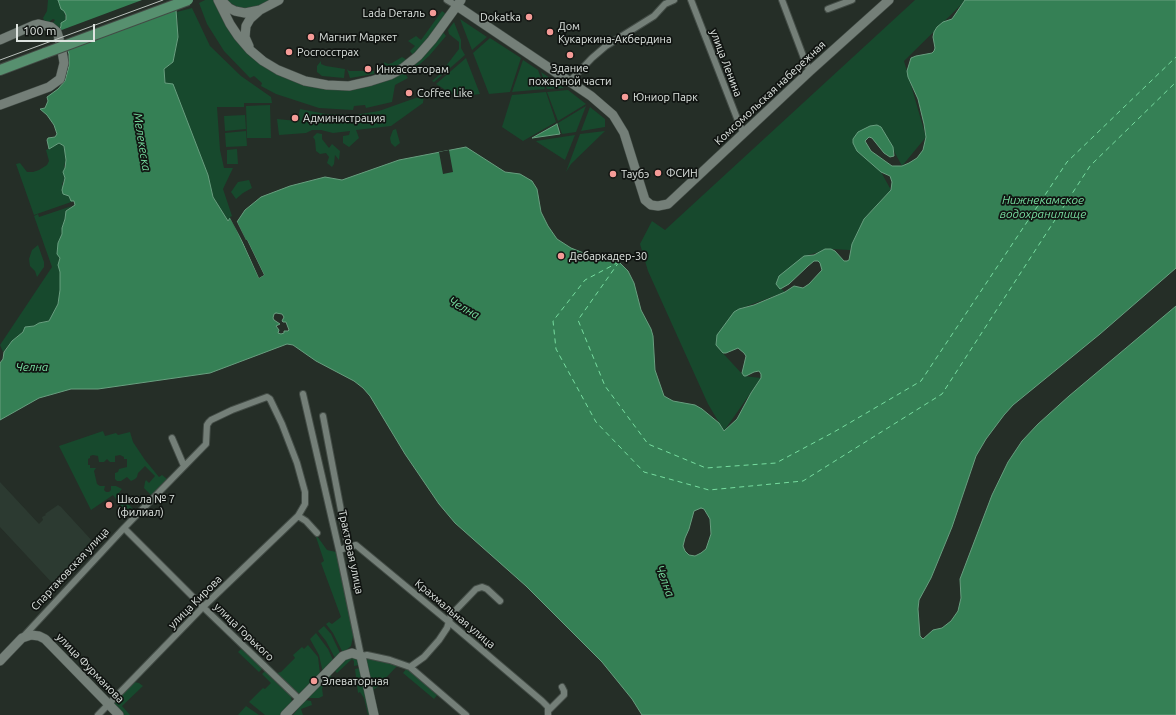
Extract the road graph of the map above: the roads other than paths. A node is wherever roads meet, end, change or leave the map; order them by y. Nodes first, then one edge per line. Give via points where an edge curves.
1 (171, 0) edge
2 (188, 0) edge
3 (219, 0) edge
4 (279, 0) edge
5 (447, 0) edge
6 (674, 0) edge
7 (691, 0) edge
8 (782, 0) edge
9 (852, 0) edge
10 (889, 0) edge
11 (459, 3) edge
12 (828, 9) dead end
13 (260, 10) junction
14 (0, 40) edge
15 (250, 50) junction
16 (44, 51) junction
17 (0, 64) edge
18 (0, 70) edge
19 (810, 71) junction
20 (569, 82) junction
21 (0, 105) edge
22 (744, 133) junction
23 (303, 394) dead end
24 (323, 416) dead end
25 (172, 438) dead end
26 (184, 466) junction
27 (305, 504) joint
28 (298, 516) junction
29 (124, 528) junction
30 (317, 533) dead end
31 (348, 547) junction
32 (338, 550) junction
33 (500, 601) dead end
34 (203, 607) junction
35 (449, 622) junction
36 (22, 638) junction
37 (361, 656) junction
38 (0, 661) edge
39 (410, 667) junction
40 (562, 687) dead end
41 (300, 700) junction
42 (109, 704) junction
43 (548, 713) edge
44 (98, 715) edge
45 (119, 715) edge
46 (286, 715) edge
47 (374, 715) edge
48 (466, 715) edge

1 - 16 main road
2 - 16 main road, bridge
3 - 13 street via 236,11 245,13
3 - 15 street via 230,24
4 - 13 street
5 - 11 street
6 - 20 street via 665,4 654,16 606,46
7 - 22 street, улица Ленина
8 - 19 street
9 - 12 street
10 - 19 street, Комсомольская набережная
11 - 15 street via 432,40 403,68 390,75 349,86 305,81 278,70
11 - 20 street
13 - 15 street via 250,18 246,26
14 - 21 street via 34,25 51,27 57,32 64,64 60,79 49,88
16 - 17 main road
16 - 18 main road
19 - 22 street, Комсомольская набережная
20 - 22 street, Комсомольская набережная via 615,116 624,133 645,200 651,205 668,204
23 - 32 street, Трактовая улица
24 - 31 street
25 - 26 street
26 - 27 street, Спартаковская улица via 206,444 207,425 211,420 267,397 282,424 297,463 305,492
26 - 29 street, Спартаковская улица
27 - 28 street, улица Кирова
28 - 30 street
28 - 34 street, улица Кирова
29 - 34 street, улица Горького
29 - 36 street, Спартаковская улица
31 - 32 street
31 - 35 street, Крахмальная улица via 356,545
32 - 37 street, Трактовая улица
33 - 35 street via 487,589 476,589 451,615
34 - 41 street, улица Горького
34 - 42 street, улица Кирова
35 - 39 street via 448,628 424,657
35 - 43 street, Крахмальная улица via 542,701 548,707
36 - 38 street, Спартаковская улица
36 - 42 street, улица Фурманова via 31,635 45,638
37 - 39 street via 390,660
37 - 41 street via 352,653 343,656
37 - 47 street, Трактовая улица
39 - 48 street
40 - 43 street via 564,695
41 - 46 street
42 - 44 street, улица Кирова
42 - 45 street, улица Фурманова

